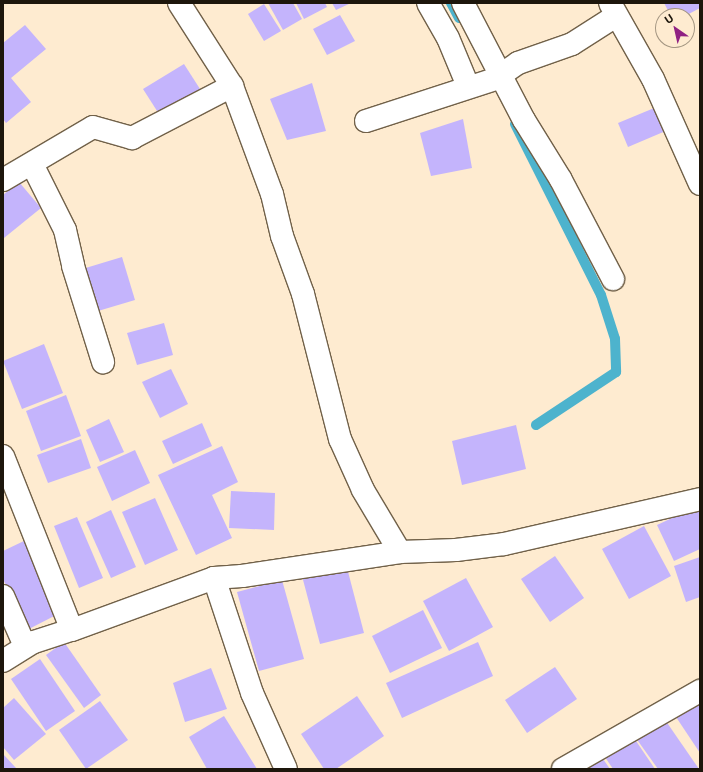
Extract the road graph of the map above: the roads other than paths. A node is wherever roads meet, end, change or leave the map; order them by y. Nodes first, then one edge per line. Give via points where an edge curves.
1 (179, 3) edge
2 (428, 3) edge
3 (463, 3) edge
4 (613, 9) edge
5 (486, 81) junction
6 (232, 86) junction
7 (366, 121) dead end
8 (32, 164) junction
9 (3, 180) edge
10 (700, 184) edge
11 (613, 279) dead end
12 (103, 362) dead end
13 (3, 456) edge
14 (700, 499) edge
15 (400, 552) junction
16 (214, 578) junction
17 (3, 596) edge
18 (72, 630) junction
19 (25, 646) junction
20 (3, 661) edge
21 (700, 691) edge
22 (286, 769) edge
23 (563, 769) edge

1 - 6 street
2 - 5 street via 448,38
3 - 5 street
4 - 5 street via 572,44 518,63
4 - 10 street via 653,79
5 - 7 street
5 - 11 street via 524,120 561,180
6 - 8 street via 132,138 93,127
6 - 15 street via 272,194 282,236 303,294 340,439 364,490
8 - 9 street
8 - 12 street via 65,230 73,266
13 - 18 street
14 - 15 street via 504,544 456,550
15 - 16 street
16 - 18 street
16 - 22 street via 252,693
17 - 19 street
18 - 19 street
19 - 20 street
21 - 23 street

